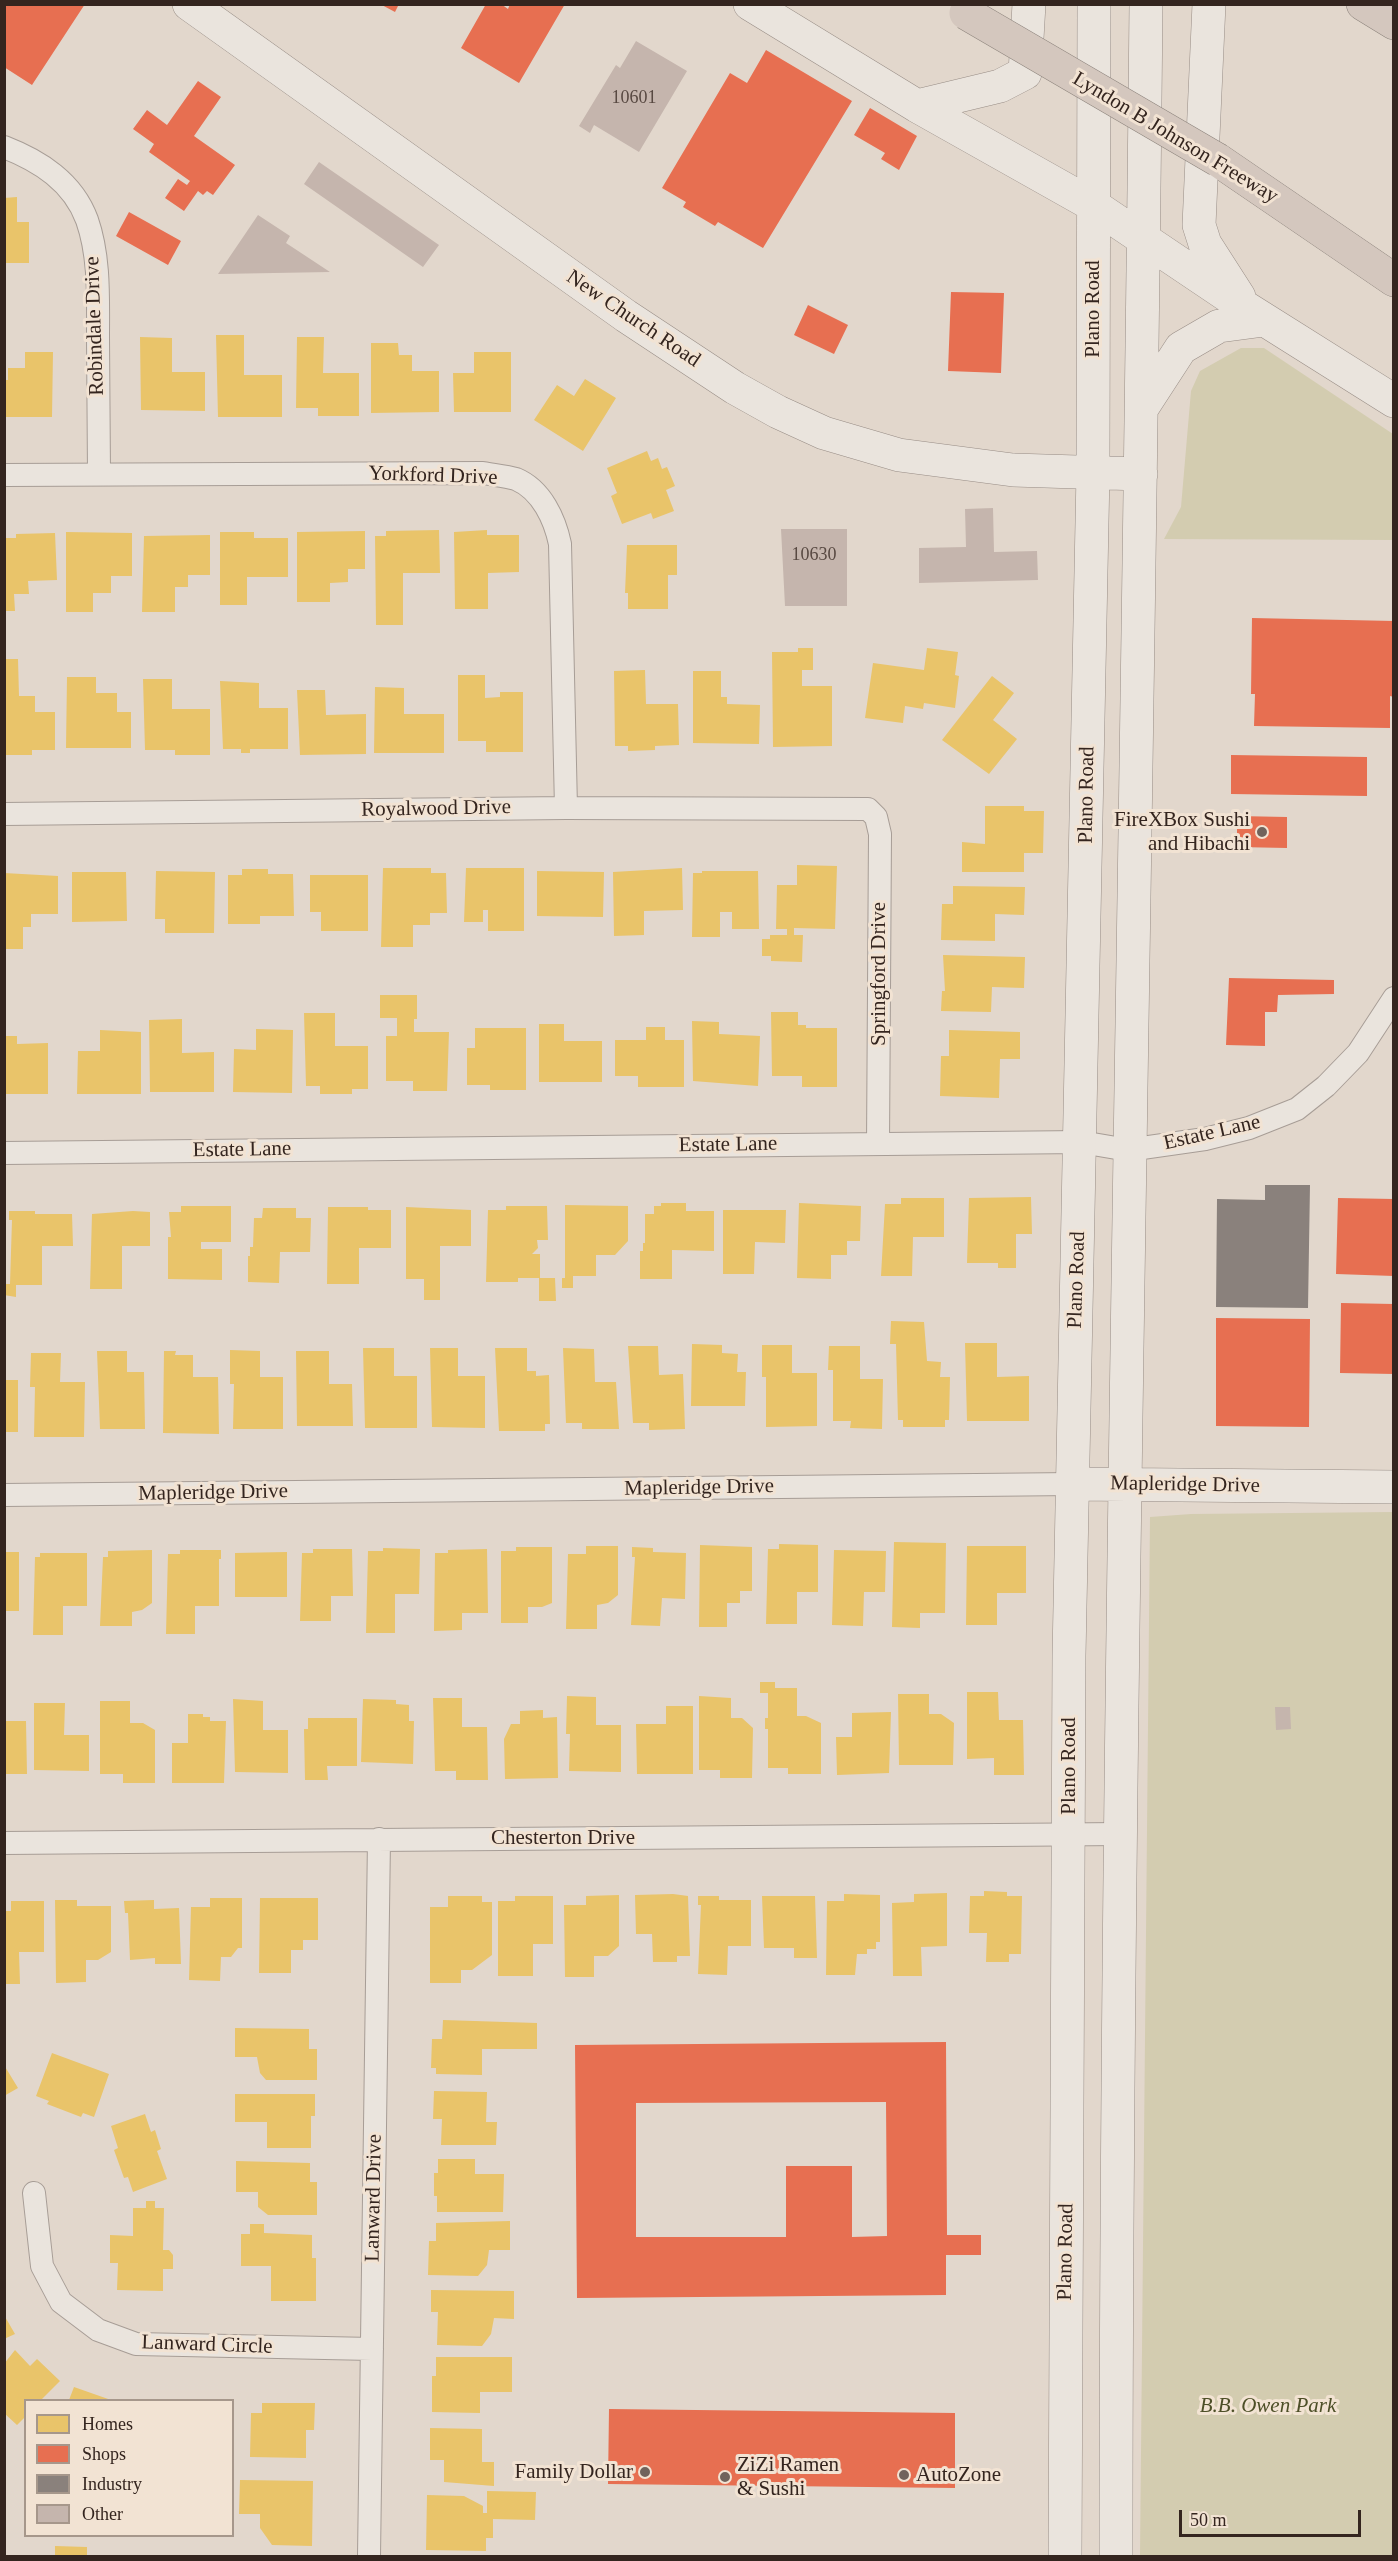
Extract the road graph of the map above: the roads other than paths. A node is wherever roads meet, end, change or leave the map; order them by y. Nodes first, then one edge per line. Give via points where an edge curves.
1 (189, 4) edge
2 (750, 4) edge
3 (1029, 4) edge
4 (1094, 4) edge
5 (1146, 4) edge
6 (1209, 4) edge
7 (1363, 4) edge
8 (958, 9) edge
9 (1394, 23) edge
10 (917, 106) junction
11 (4, 147) edge
12 (1093, 205) junction
13 (1144, 239) junction
14 (1393, 280) edge
15 (1255, 314) junction
16 (1394, 400) edge
17 (1142, 408) junction
18 (1093, 473) junction
19 (99, 474) junction
20 (1141, 474) junction
21 (4, 475) edge
22 (1088, 786) junction
23 (566, 808) junction
24 (868, 809) joint
25 (4, 814) edge
26 (1135, 876) junction
27 (1394, 998) edge
28 (1081, 1142) junction
29 (878, 1144) junction
30 (1128, 1150) junction
31 (4, 1153) edge
32 (1073, 1484) junction
33 (1125, 1485) junction
34 (1394, 1487) edge
35 (4, 1495) edge
36 (1122, 1834) junction
37 (1069, 1835) junction
38 (379, 1839) junction
39 (4, 1844) edge
40 (34, 2193) dead end
41 (1117, 2295) junction
42 (1065, 2296) junction
43 (372, 2349) junction
44 (369, 2556) edge
45 (1065, 2556) edge
46 (1116, 2556) edge

1 - 18 main road, New Church Road via 626,316 778,412 824,433 899,455 1013,470
2 - 10 main road
3 - 10 main road via 1025,73 1000,86
4 - 12 main road, Plano Road
5 - 13 main road
6 - 15 main road via 1199,225 1205,244
7 - 9 highway
8 - 14 highway, Lyndon B Johnson Freeway, bridge via 1218,160
10 - 12 main road
11 - 19 street, Robindale Drive via 36,160 57,176 87,220 97,276
12 - 13 main road
12 - 18 main road, Plano Road
13 - 15 main road
13 - 17 main road
15 - 16 main road
15 - 17 main road via 1219,326 1181,348
17 - 20 main road
18 - 20 main road, New Church Road
18 - 22 main road, Plano Road
19 - 21 street, Yorkford Drive
19 - 23 street, Yorkford Drive via 483,473 517,480 538,495 556,522 560,544
20 - 26 main road
22 - 26 main road via 1105,801 1108,852 1116,868
22 - 28 main road, Plano Road
23 - 24 street, Royalwood Drive
23 - 25 street, Royalwood Drive
24 - 29 street, Springford Drive via 876,817 880,834
26 - 30 main road
27 - 30 street, Estate Lane via 1358,1053 1326,1086 1297,1108 1249,1128 1205,1139
28 - 29 street, Estate Lane
28 - 30 street, Estate Lane
28 - 32 main road, Plano Road
29 - 31 street, Estate Lane
30 - 33 main road
32 - 33 main road, Mapleridge Drive
32 - 35 street, Mapleridge Drive
32 - 37 main road, Plano Road
33 - 34 main road, Mapleridge Drive
33 - 36 main road
36 - 37 street, Chesterton Drive
36 - 41 main road
37 - 38 street, Chesterton Drive
37 - 42 main road, Plano Road
38 - 39 street, Chesterton Drive
38 - 43 street, Lanward Drive
40 - 43 street, Lanward Circle via 42,2266 61,2302 98,2330 136,2344
41 - 42 main road
41 - 46 main road
42 - 45 main road, Plano Road
43 - 44 street, Lanward Drive

